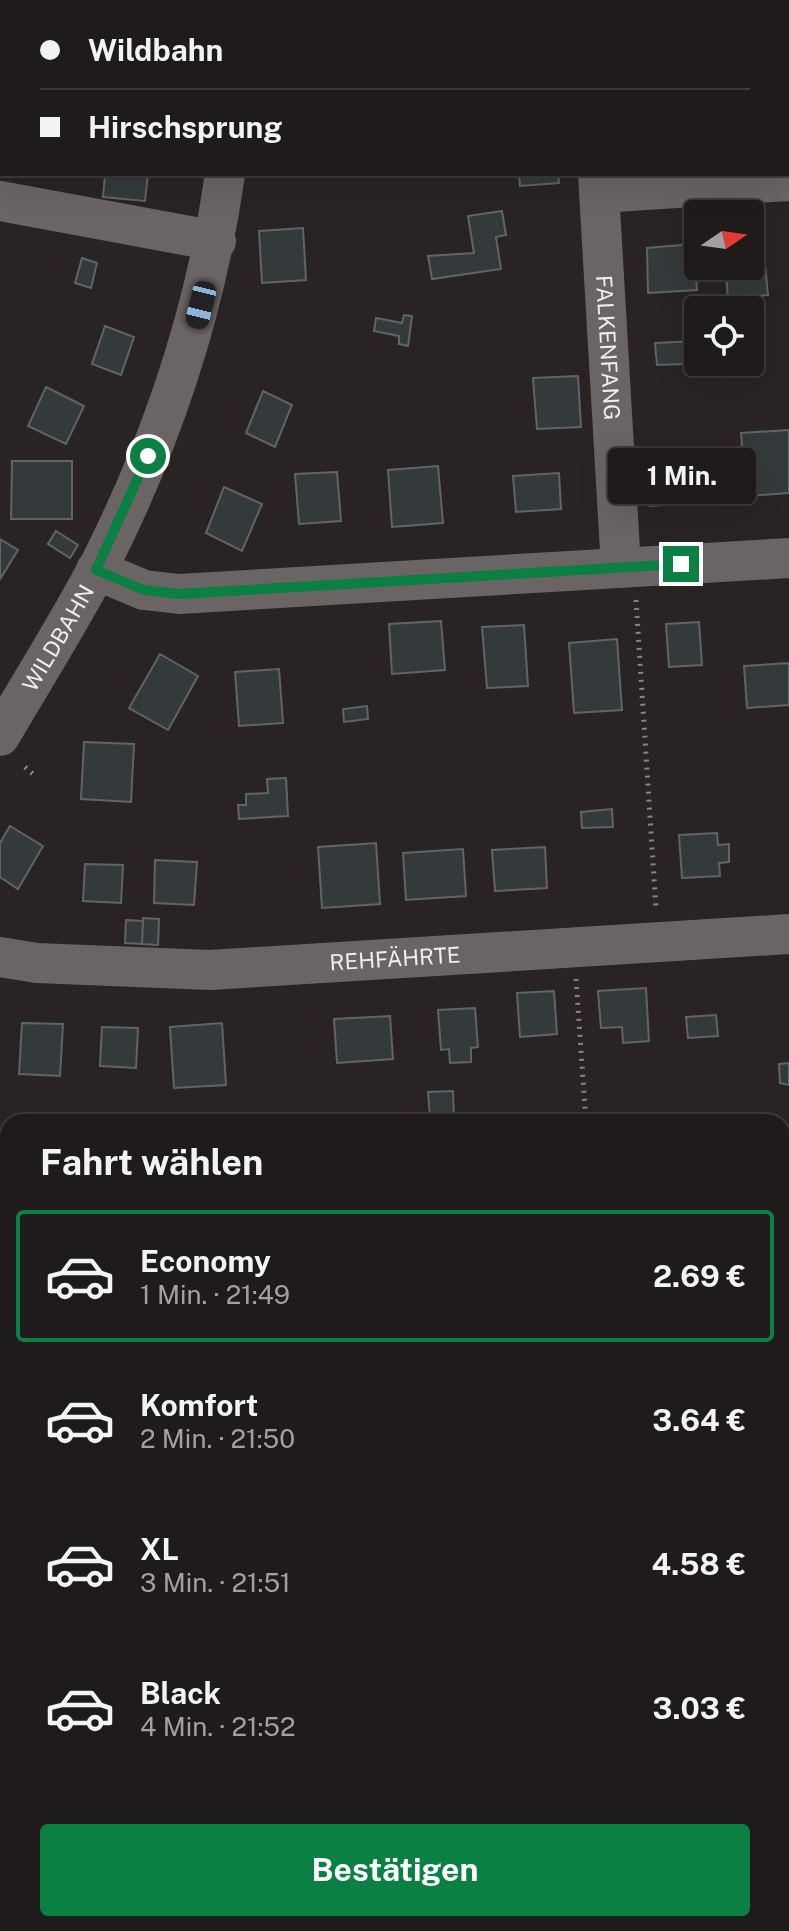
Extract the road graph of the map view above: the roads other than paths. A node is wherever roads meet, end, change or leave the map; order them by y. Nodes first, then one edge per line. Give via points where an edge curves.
1 (225, 176) edge
2 (789, 181) edge
3 (598, 183) edge
4 (0, 201) edge
5 (216, 241) junction
6 (789, 558) edge
7 (628, 568) junction
8 (96, 570) junction
9 (0, 736) edge
10 (789, 934) edge
11 (0, 957) edge

1 - 5 street, WILDBAHN
2 - 3 street
3 - 7 street, FALKENFANG
4 - 5 street
5 - 8 street, WILDBAHN via 197,324 164,418
6 - 7 street
7 - 8 street via 179,594 144,590
8 - 9 street, WILDBAHN
10 - 11 street, REHFÄHRTE via 210,970

